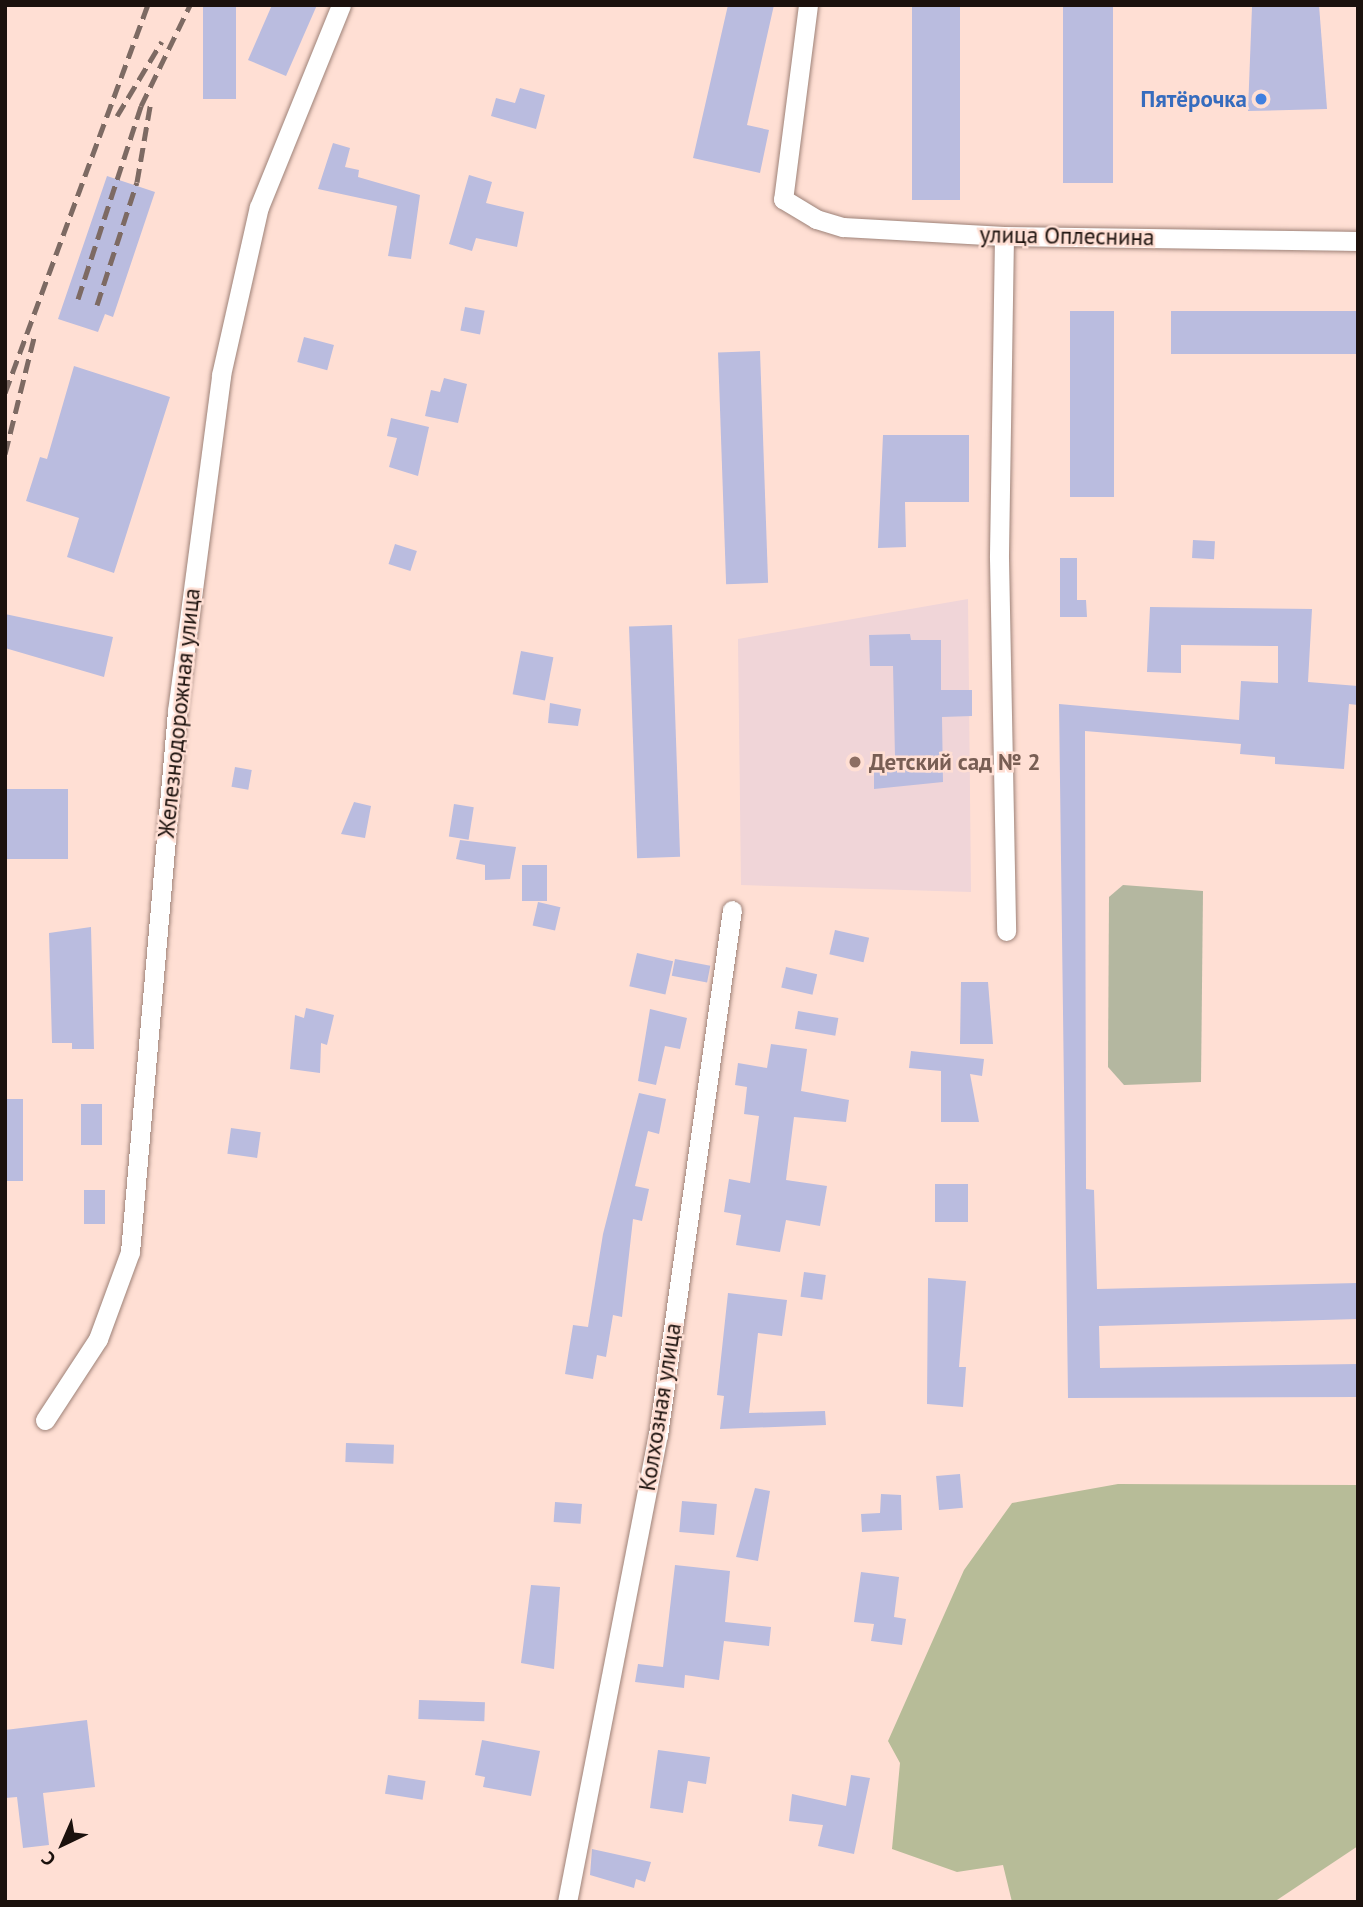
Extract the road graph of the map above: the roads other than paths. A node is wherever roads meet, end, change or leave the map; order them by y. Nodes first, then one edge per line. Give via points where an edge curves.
1 (341, 5) edge
2 (808, 5) edge
3 (1004, 236) junction
4 (1358, 241) edge
5 (732, 910) dead end
6 (1006, 931) dead end
7 (44, 1420) dead end
8 (568, 1902) edge

1 - 7 street, Железнодорожная улица via 259,207 221,375 177,711 130,1252 108,1319
2 - 3 street, улица Оплеснина via 783,200 843,227
3 - 4 street, улица Оплеснина
3 - 6 street via 999,558
5 - 8 street, Колхозная улица via 658,1434

